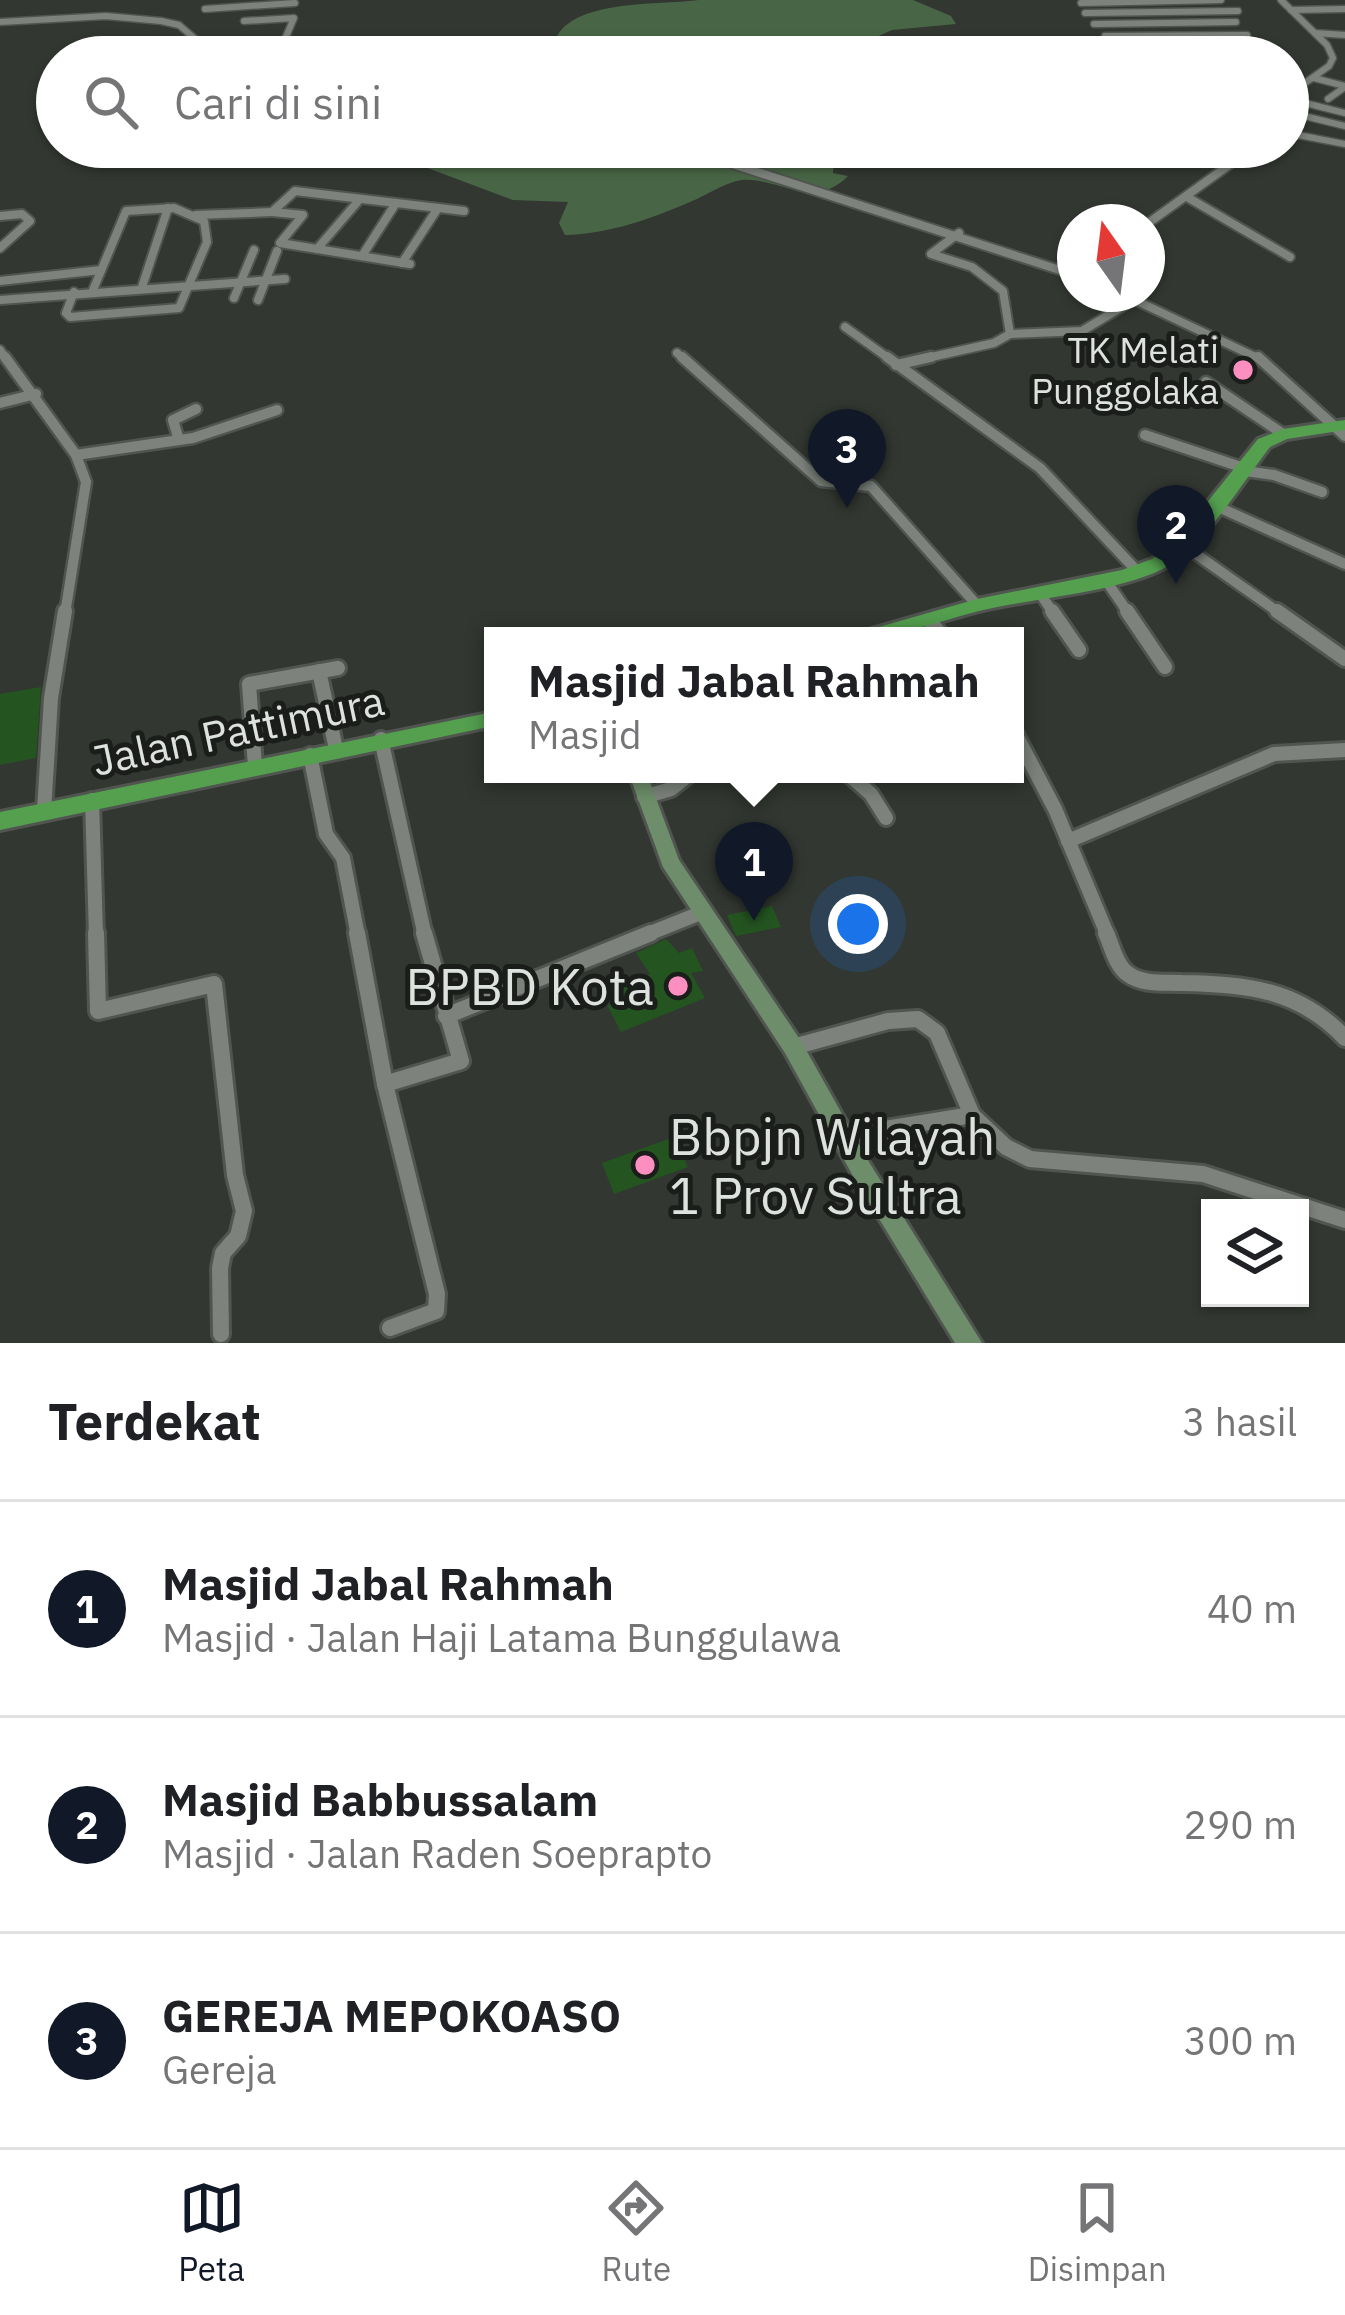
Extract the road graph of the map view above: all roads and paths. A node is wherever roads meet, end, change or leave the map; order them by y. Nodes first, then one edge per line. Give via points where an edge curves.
1 (1221, 0) edge
2 (1281, 0) edge
3 (294, 1) edge
4 (1080, 1) edge
5 (1150, 1) edge
6 (205, 9) dead end
7 (1291, 10) junction
8 (1238, 11) dead end
9 (1160, 12) junction
10 (1085, 13) junction
11 (1344, 15) edge
12 (293, 18) junction
13 (0, 22) edge
14 (244, 22) dead end
15 (1236, 22) dead end
16 (1170, 23) junction
17 (1094, 24) junction
18 (1314, 33) junction
19 (1183, 35) junction
20 (1247, 35) dead end
21 (1345, 35) edge
22 (190, 36) edge
23 (286, 36) edge
24 (1105, 36) joint
25 (1314, 78) junction
26 (1309, 81) edge
27 (1345, 86) edge
28 (1328, 99) dead end
29 (1309, 104) edge
30 (1345, 113) edge
31 (1309, 117) edge
32 (1321, 120) junction
33 (1345, 126) edge
34 (1310, 127) dead end
35 (1309, 138) edge
36 (1345, 144) edge
37 (739, 168) edge
38 (1226, 168) edge
39 (325, 195) junction
40 (1187, 197) junction
41 (361, 199) junction
42 (396, 203) junction
43 (169, 208) junction
44 (439, 208) junction
45 (464, 211) dead end
46 (272, 212) junction
47 (1165, 212) edge
48 (195, 215) junction
49 (303, 215) junction
50 (0, 216) edge
51 (959, 233) junction
52 (0, 248) edge
53 (317, 249) junction
54 (254, 250) dead end
55 (277, 251) dead end
56 (362, 256) junction
57 (1291, 257) dead end
58 (1057, 268) edge
59 (100, 270) junction
60 (285, 279) dead end
61 (265, 280) junction
62 (0, 281) edge
63 (240, 282) junction
64 (188, 285) junction
65 (142, 287) junction
66 (93, 290) junction
67 (74, 292) junction
68 (234, 298) dead end
69 (0, 300) edge
70 (259, 300) dead end
71 (1114, 312) edge
72 (1164, 312) edge
73 (845, 327) dead end
74 (1010, 334) junction
75 (0, 350) edge
76 (677, 352) dead end
77 (896, 365) junction
78 (1206, 382) dead end
79 (35, 394) junction
80 (0, 404) edge
81 (196, 410) dead end
82 (277, 410) dead end
83 (1343, 429) edge
84 (1283, 434) junction
85 (1145, 436) dead end
86 (178, 437) junction
87 (76, 455) junction
88 (1239, 469) junction
89 (1322, 492) dead end
90 (1216, 506) junction
91 (1183, 545) junction
92 (1345, 564) edge
93 (1138, 572) junction
94 (1105, 579) junction
95 (1039, 592) junction
96 (977, 605) junction
97 (938, 627) edge
98 (1079, 650) dead end
99 (1345, 659) edge
100 (1165, 667) dead end
101 (338, 668) dead end
102 (320, 671) junction
103 (484, 721) edge
104 (380, 740) junction
105 (1024, 748) edge
106 (336, 749) junction
107 (1345, 749) edge
108 (310, 755) junction
109 (255, 766) junction
110 (679, 783) edge
111 (858, 783) edge
112 (641, 786) edge
113 (92, 800) junction
114 (44, 811) junction
115 (886, 818) dead end
116 (0, 821) edge
117 (1068, 841) junction
118 (704, 911) junction
119 (446, 1016) junction
120 (1345, 1038) edge
121 (793, 1048) junction
122 (385, 1084) junction
123 (972, 1114) junction
124 (842, 1136) junction
125 (1345, 1220) edge
126 (390, 1328) dead end
127 (220, 1334) dead end
128 (970, 1343) edge

1 - 5 street
2 - 7 street
3 - 6 street
3 - 12 street
4 - 5 street
4 - 10 street
5 - 9 street
7 - 11 street
7 - 18 street
8 - 9 street
9 - 10 street
9 - 16 street
10 - 17 street
12 - 14 street
12 - 23 street
13 - 22 street via 106,16 171,22
15 - 16 street
16 - 17 street
16 - 19 street
17 - 24 street
18 - 21 street
18 - 25 street via 1333,58
19 - 20 street
19 - 24 street
25 - 26 street
25 - 27 street
27 - 28 street
29 - 30 street
31 - 32 street
32 - 33 street
32 - 34 street
35 - 36 street
37 - 51 street
38 - 40 street
39 - 41 street
39 - 46 street via 296,191
39 - 49 street
40 - 47 street
40 - 57 street
41 - 42 street
41 - 53 street
42 - 44 street
42 - 56 street
43 - 48 street
43 - 59 street via 124,212
43 - 65 street
44 - 45 street
44 - 56 street via 406,263
46 - 48 street
46 - 49 street
48 - 64 street via 208,227 207,242
49 - 53 street via 280,243
50 - 52 street via 30,221
51 - 58 street
51 - 74 street via 931,254 972,267 1003,291
53 - 56 street
54 - 63 street
55 - 61 street
59 - 62 street
59 - 66 street
60 - 61 street
61 - 63 street
61 - 70 street
63 - 64 street
63 - 68 street
64 - 65 street
64 - 67 street via 179,308 70,316
65 - 66 street
66 - 67 street
67 - 69 street
71 - 74 street via 1082,331
72 - 83 street via 1256,355
73 - 77 street
74 - 77 street
75 - 79 street
76 - 96 street via 821,481 871,486
77 - 93 street via 1040,468
78 - 84 street
79 - 80 street
79 - 87 street
81 - 86 street via 173,420
82 - 86 street
83 - 84 highway
84 - 88 highway
85 - 88 street
86 - 87 street
87 - 114 street via 85,494 51,698
88 - 89 street
88 - 90 highway
90 - 91 highway
90 - 92 street
91 - 93 highway
91 - 99 street
93 - 94 highway
94 - 95 highway
94 - 100 street
95 - 96 highway
95 - 98 street
96 - 97 highway
101 - 102 street
102 - 106 street
102 - 109 street via 249,684
103 - 104 highway, Jalan Pattimura
104 - 106 highway, Jalan Pattimura
104 - 119 street
105 - 117 street
106 - 108 highway, Jalan Pattimura
107 - 117 street via 1274,754
108 - 109 highway, Jalan Pattimura
108 - 122 street via 326,834 343,857
109 - 113 highway, Jalan Pattimura
110 - 112 street
111 - 115 street
112 - 118 main road via 670,862
113 - 114 highway, Jalan Pattimura
113 - 127 street via 98,1012 214,984 244,1211 238,1236 223,1252
114 - 116 highway, Jalan Pattimura
117 - 120 street via 1130,977 1280,990 1323,1014
118 - 119 street
118 - 121 main road
119 - 122 street via 461,1061
121 - 123 street via 918,1019 937,1034
121 - 124 main road
122 - 126 street via 439,1305
123 - 124 street
123 - 125 street via 1030,1159 1203,1174
124 - 128 main road

